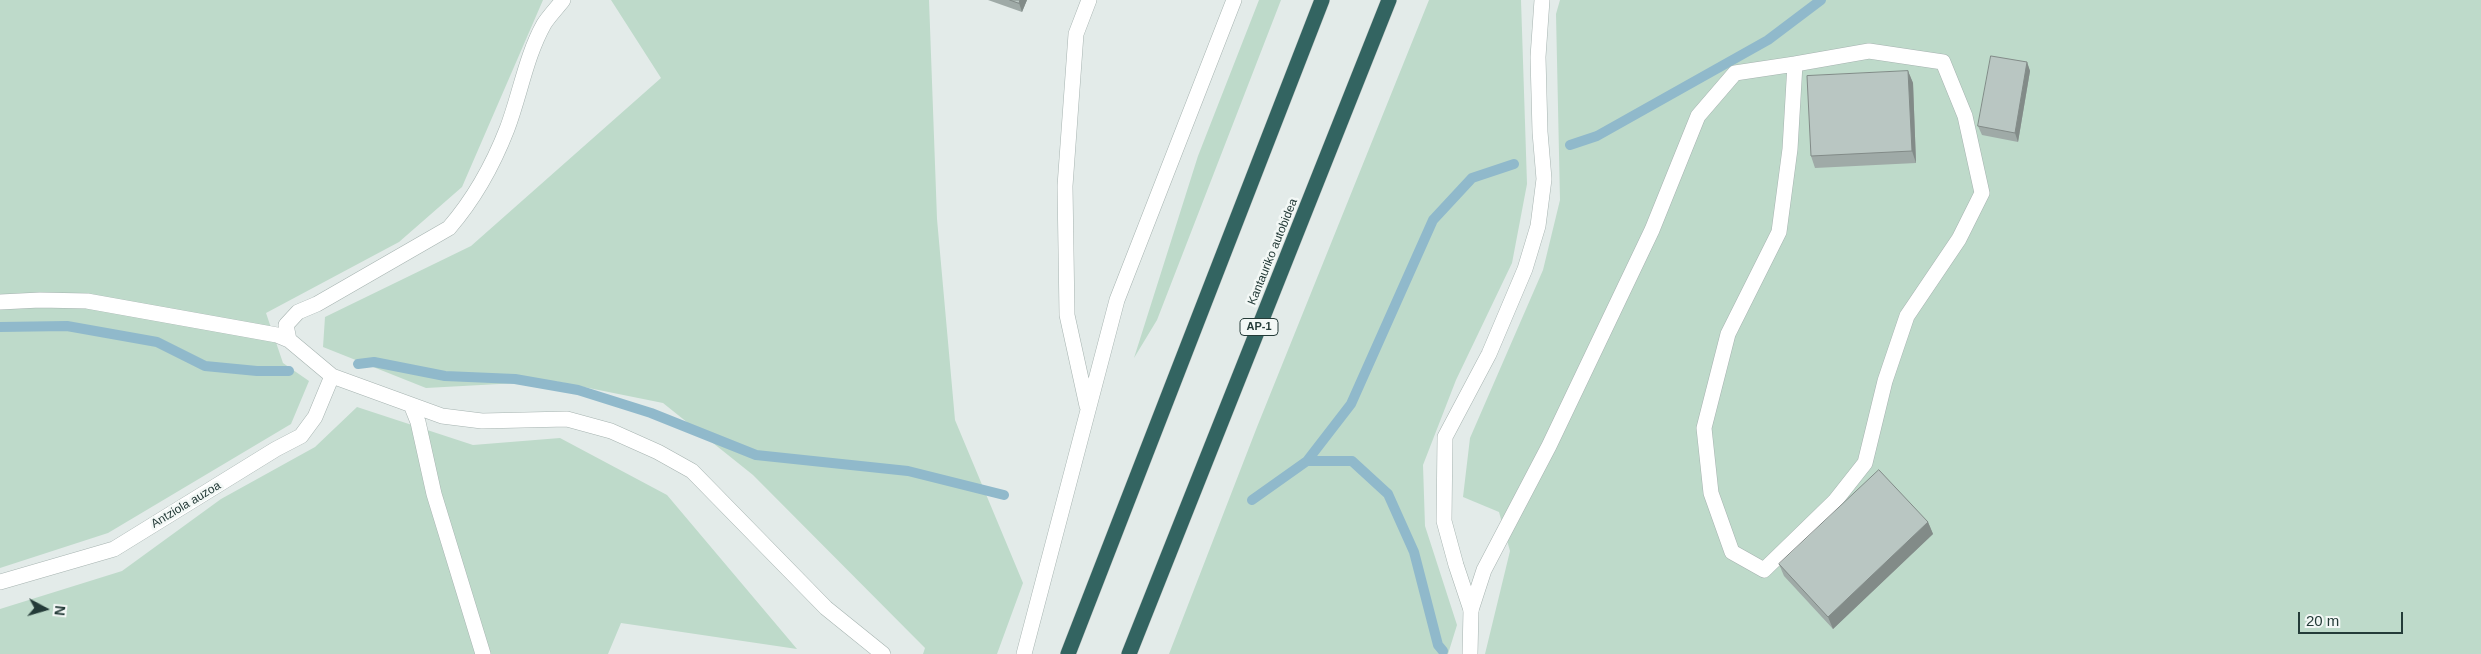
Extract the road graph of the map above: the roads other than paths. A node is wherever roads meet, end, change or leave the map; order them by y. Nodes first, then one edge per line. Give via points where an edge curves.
1 (563, 0) edge
2 (1089, 0) edge
3 (1234, 0) edge
4 (1322, 0) edge
5 (1389, 0) edge
6 (1542, 0) edge
7 (1795, 64) junction
8 (0, 302) edge
9 (289, 340) junction
10 (332, 376) junction
11 (412, 407) junction
12 (1088, 410) junction
13 (0, 582) edge
14 (1471, 610) junction
15 (483, 654) edge
16 (883, 654) edge
17 (1024, 654) edge
18 (1068, 654) edge
19 (1129, 654) edge
20 (1470, 654) edge

1 - 9 street via 545,23 533,48 491,166 465,210 449,228 298,312 286,325
2 - 12 street via 1076,34 1065,186 1067,315
3 - 12 street via 1117,300
4 - 18 highway
5 - 19 highway, Kantauriko autobidea / AP-1
6 - 14 street via 1538,57 1544,179 1538,226 1525,269 1489,354 1445,437 1444,521
7 - 7 street via 1790,149 1780,232 1728,334 1704,428 1711,493 1732,552 1764,570 1835,501 1865,463 1885,381 1908,316 1959,239 1982,193 1965,116 1943,62 1869,51
7 - 14 street via 1735,73 1698,116 1635,266 1549,446 1484,570
8 - 9 street via 87,302 277,335
9 - 10 street
10 - 11 street
10 - 13 street, Antziola auzoa via 315,417 301,436 114,549
11 - 15 street via 434,494
11 - 16 street via 442,416 482,421 567,420 611,431 658,452 692,472 826,608
12 - 17 street
14 - 20 street

